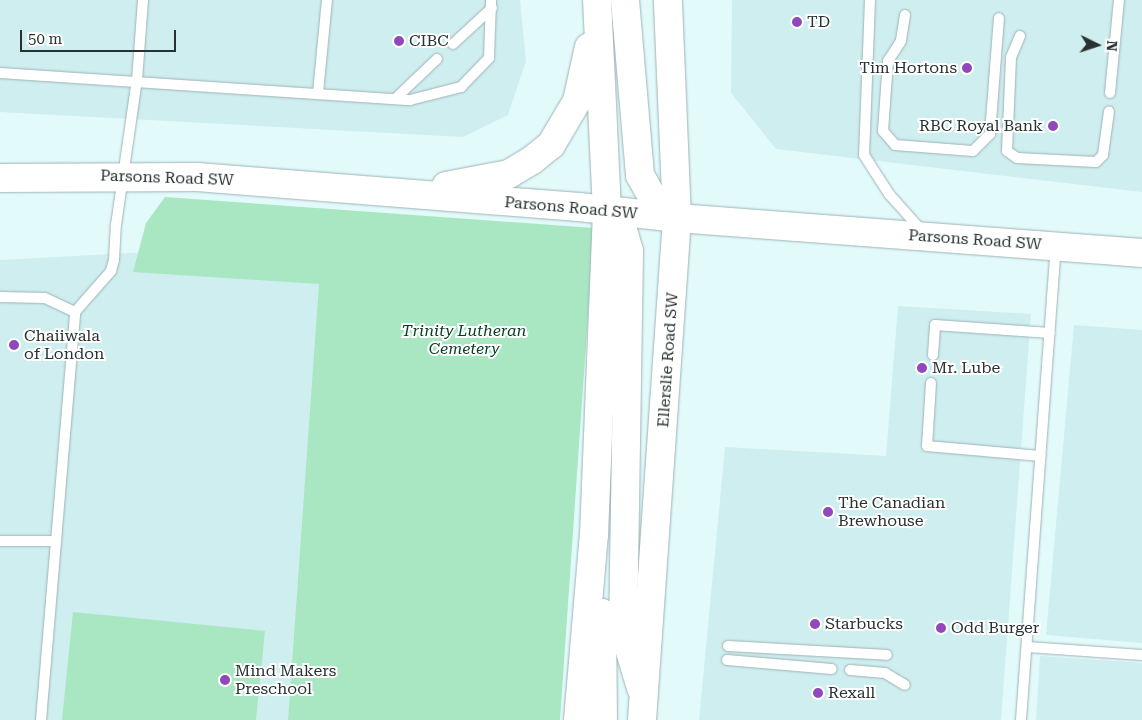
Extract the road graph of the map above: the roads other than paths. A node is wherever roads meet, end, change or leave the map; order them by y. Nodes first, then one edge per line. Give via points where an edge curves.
1 (143, 0) edge
2 (327, 0) edge
3 (596, 0) edge
4 (625, 0) edge
5 (668, 0) edge
6 (870, 0) edge
7 (1119, 0) edge
8 (492, 4) edge
9 (905, 15) dead end
10 (999, 18) dead end
11 (1020, 36) dead end
12 (453, 44) dead end
13 (437, 59) dead end
14 (0, 73) edge
15 (137, 80) junction
16 (318, 93) junction
17 (1110, 93) dead end
18 (395, 99) junction
19 (1109, 111) dead end
20 (124, 176) junction
21 (0, 178) edge
22 (395, 194) junction
23 (607, 211) junction
24 (677, 218) junction
25 (927, 236) junction
26 (1056, 246) junction
27 (1142, 253) edge
28 (0, 297) edge
29 (75, 312) junction
30 (1050, 333) junction
31 (933, 355) dead end
32 (931, 383) dead end
33 (1041, 456) junction
34 (594, 535) junction
35 (0, 541) edge
36 (55, 541) junction
37 (728, 646) dead end
38 (1027, 647) junction
39 (887, 655) dead end
40 (1142, 655) edge
41 (727, 660) dead end
42 (832, 669) dead end
43 (850, 670) dead end
44 (905, 685) dead end
45 (644, 709) edge
46 (41, 720) edge
47 (578, 720) edge
48 (603, 720) edge
49 (1021, 720) edge

1 - 15 lane
2 - 16 lane
3 - 22 main road via 585,73 577,101 551,145 509,174 482,182
3 - 23 main road
4 - 24 main road via 640,175 654,200
5 - 24 main road, Ellerslie Road SW
6 - 25 lane via 864,155 889,194
7 - 17 lane
8 - 12 lane
8 - 18 lane via 489,58 461,88 410,100
9 - 10 lane via 901,41 888,61 883,131 895,146 973,151 990,134
11 - 19 lane via 1011,57 1007,151 1017,158 1096,162 1103,156
13 - 18 lane
14 - 15 lane
15 - 16 lane
15 - 20 lane
16 - 18 lane
20 - 21 main road, Parsons Road SW
20 - 22 main road, Parsons Road SW via 197,177
20 - 29 lane via 110,271
22 - 23 main road, Parsons Road SW
23 - 24 main road, Parsons Road SW
23 - 34 main road
23 - 45 main road via 623,230 629,251 624,628
24 - 25 main road, Parsons Road SW
24 - 45 main road, Ellerslie Road SW
25 - 26 main road, Parsons Road SW
26 - 27 main road, Parsons Road SW
26 - 30 lane
28 - 29 lane via 45,298
29 - 36 lane
30 - 31 lane via 935,325
30 - 33 lane
32 - 33 lane via 927,446
33 - 38 lane
34 - 47 main road
34 - 48 main road via 604,632
35 - 36 lane
36 - 46 lane
37 - 39 lane
38 - 40 lane
38 - 49 lane
41 - 42 lane
43 - 44 lane via 885,672

